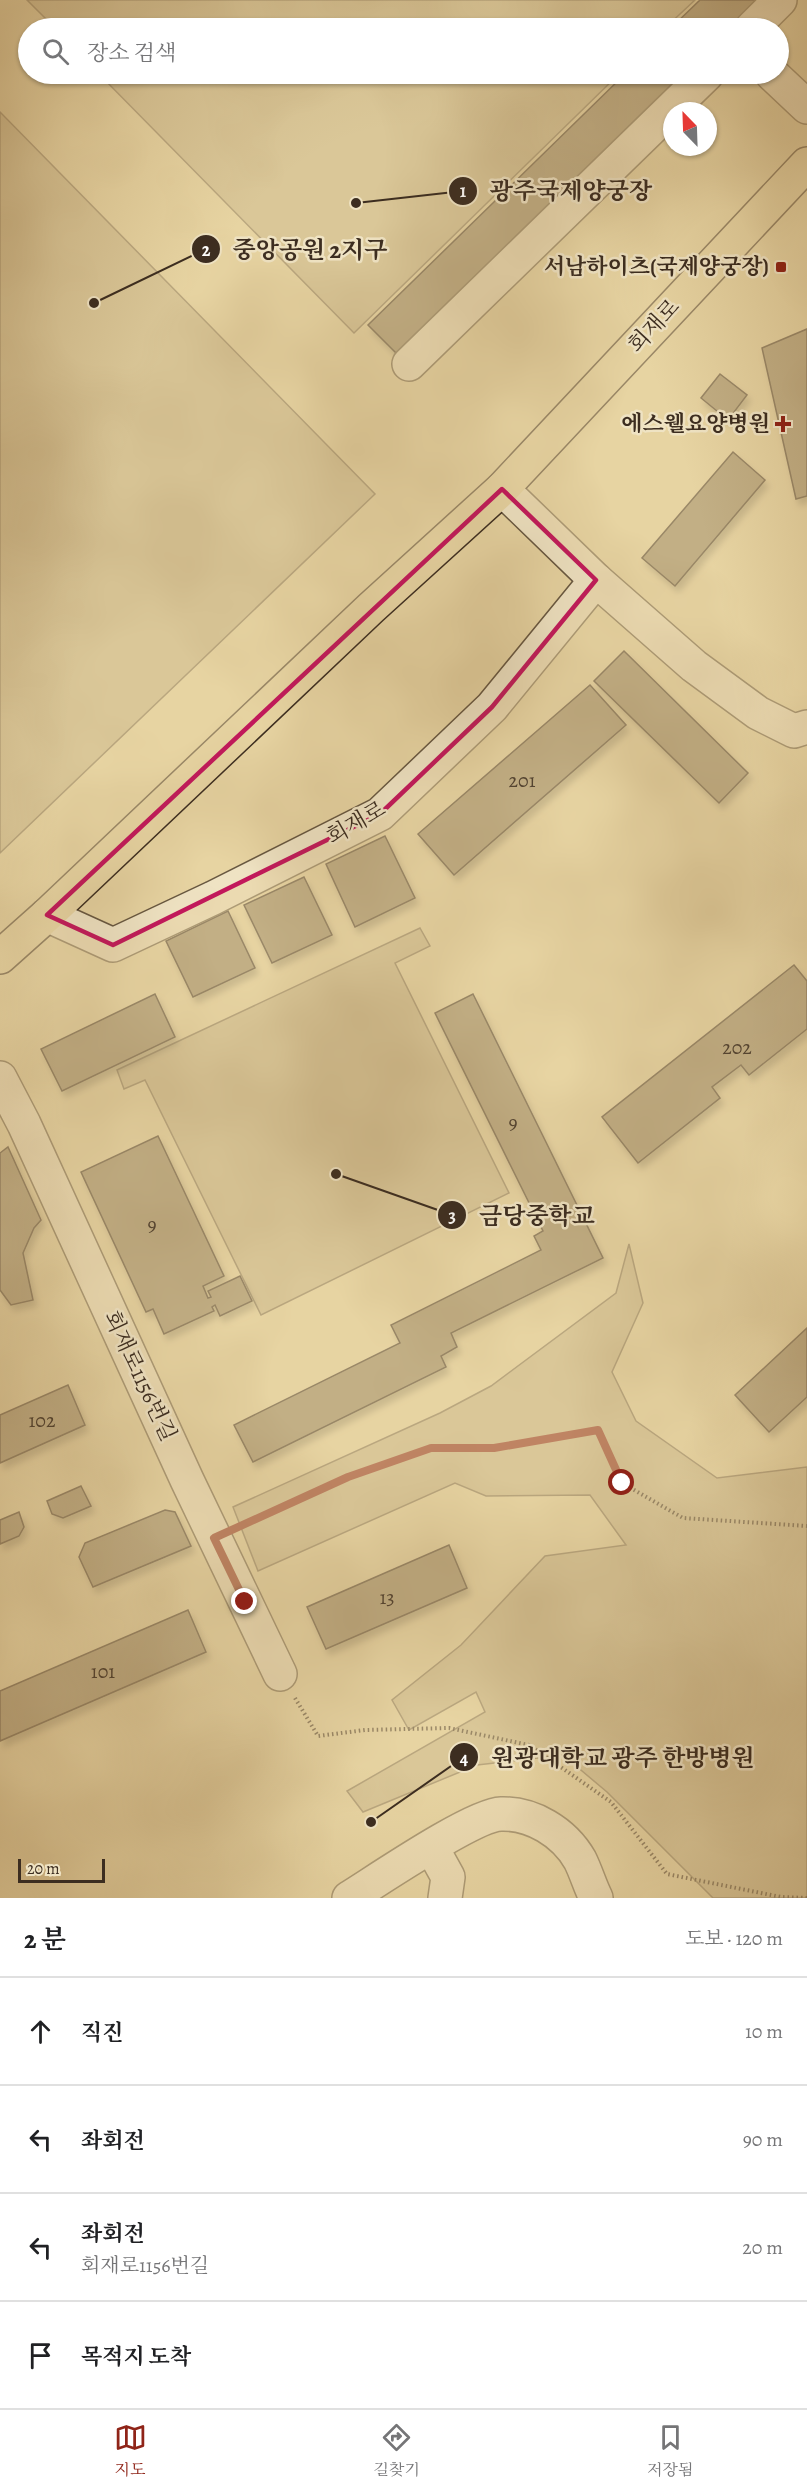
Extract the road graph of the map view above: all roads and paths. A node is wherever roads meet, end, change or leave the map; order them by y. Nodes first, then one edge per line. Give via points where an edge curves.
1 (780, 0) edge
2 (762, 18) edge
3 (697, 84) edge
4 (783, 84) edge
5 (807, 107) edge
6 (807, 164) edge
7 (410, 364) dead end
8 (502, 489) junction
9 (596, 580) junction
10 (807, 727) edge
11 (47, 915) junction
12 (0, 957) edge
13 (0, 1078) edge
14 (807, 1526) edge
15 (214, 1538) junction
16 (280, 1674) dead end
17 (432, 1848) junction
18 (349, 1898) edge
19 (445, 1898) edge
20 (596, 1898) edge

1 - 2 street
3 - 7 street
4 - 5 street
6 - 8 main road, 회재로
8 - 9 street
8 - 11 main road, 회재로
9 - 10 street via 694,666 758,713 794,730
9 - 11 street, 회재로 via 492,707 380,814 113,945
11 - 12 main road, 회재로
13 - 15 street, 회재로1156번길
14 - 15 path via 683,1518 622,1483 598,1430 494,1448 431,1448 348,1477
15 - 16 street, 회재로1156번길
17 - 18 street
17 - 19 street via 448,1877
17 - 20 street via 472,1823 499,1814 531,1817 555,1831 579,1858

